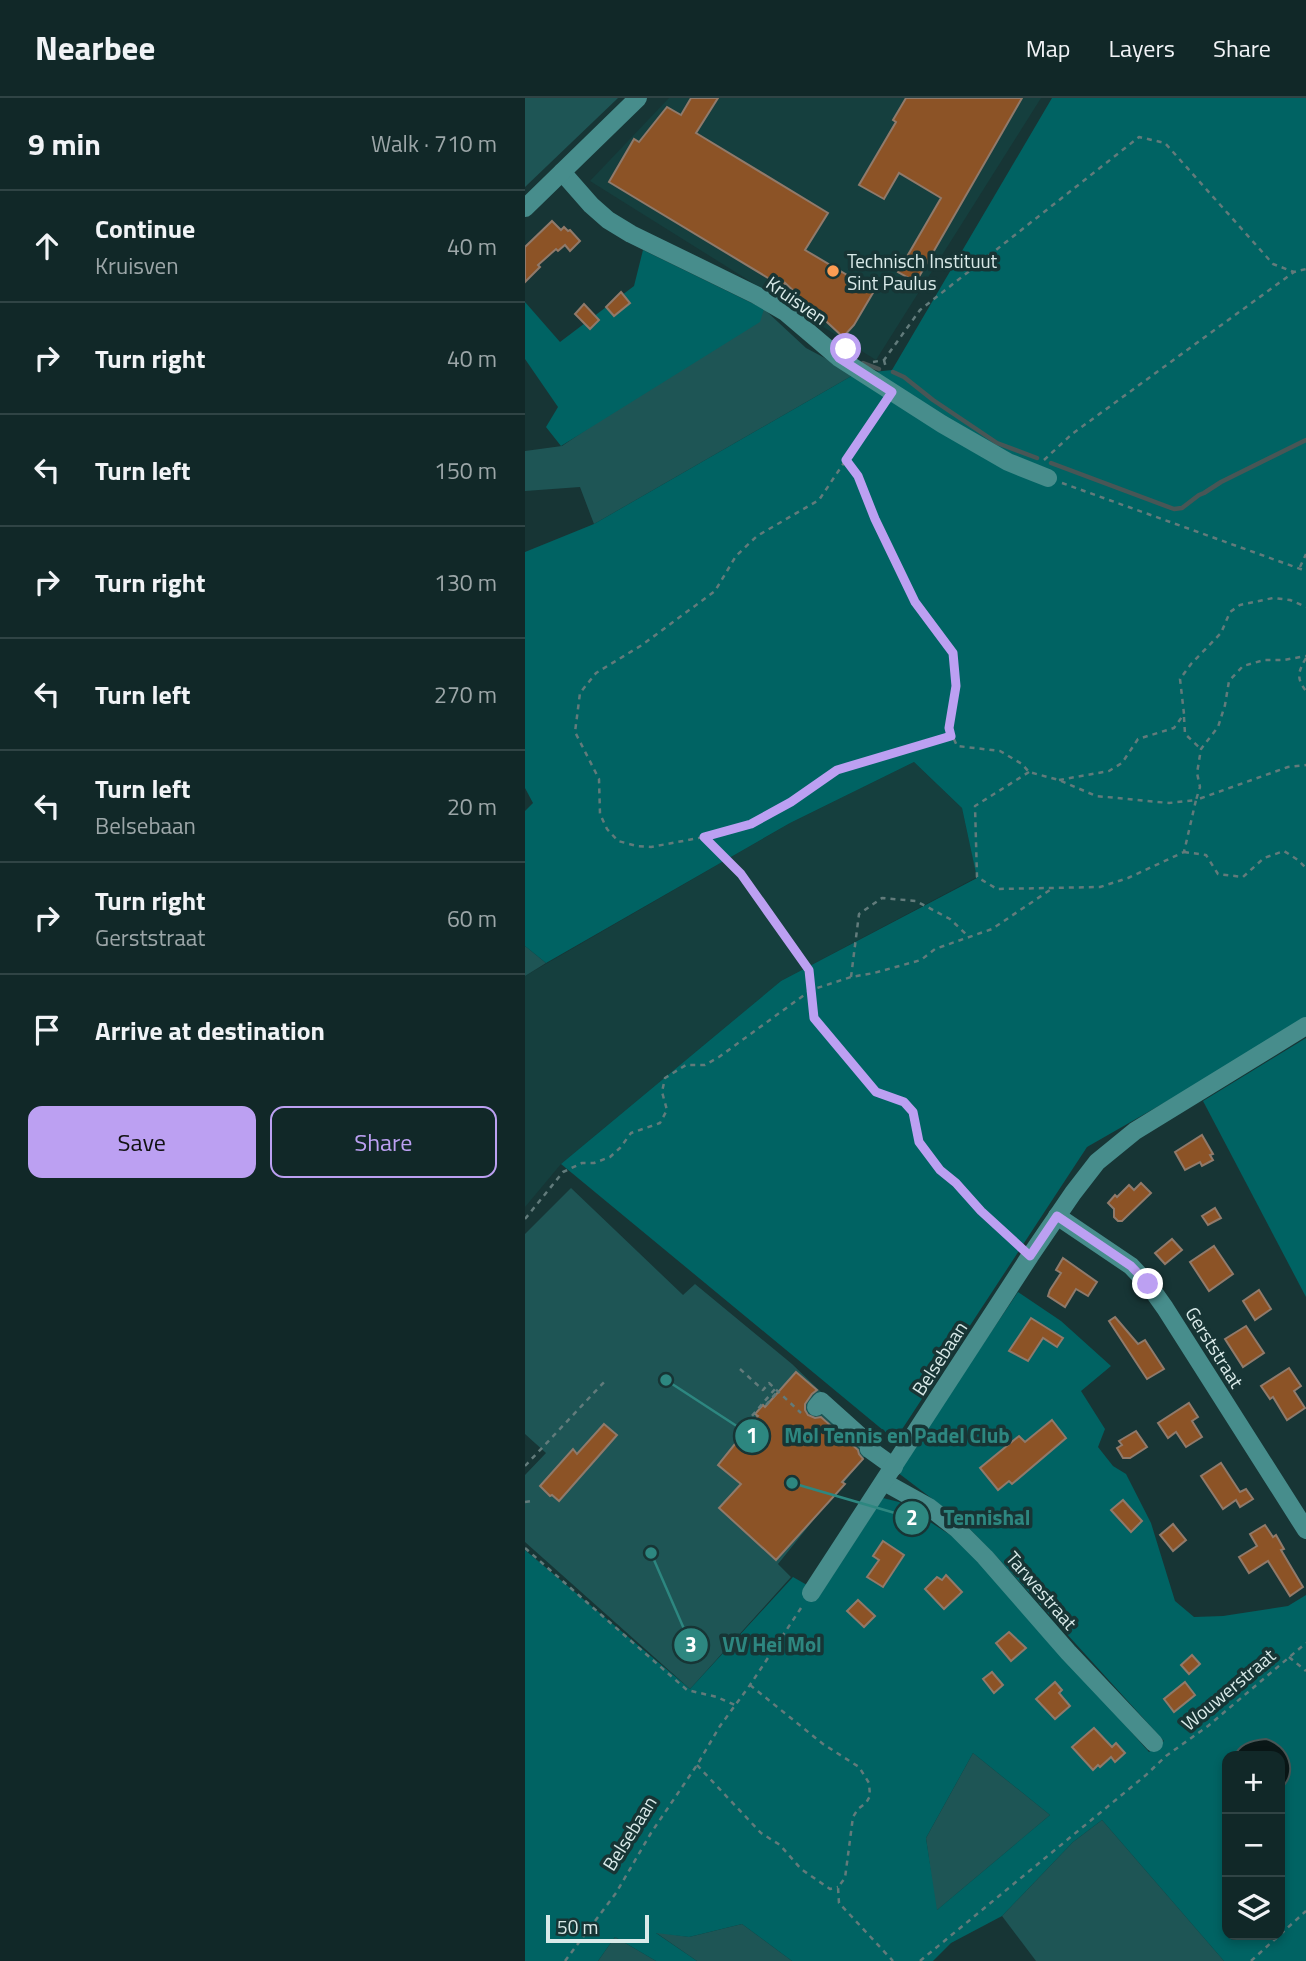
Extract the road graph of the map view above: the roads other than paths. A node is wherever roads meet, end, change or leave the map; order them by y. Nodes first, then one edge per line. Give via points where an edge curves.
1 (639, 98) edge
2 (562, 172) junction
3 (525, 208) edge
4 (1040, 475) road end
5 (1306, 1026) edge
6 (1057, 1216) junction
7 (809, 1410) road end
8 (889, 1475) junction
9 (1306, 1530) edge
10 (811, 1593) road end
11 (1160, 1750) road end

1 - 2 street
2 - 3 street
2 - 4 street, Kruisven via 608,220 785,312 839,358 892,392 1008,462
5 - 6 street, Belsebaan via 1135,1131 1097,1162
6 - 8 street, Belsebaan
6 - 9 street, Gerststraat via 1131,1266 1148,1284
7 - 8 street, Tarwestraat via 821,1401 870,1445
8 - 10 street, Belsebaan
8 - 11 street, Tarwestraat via 957,1528

